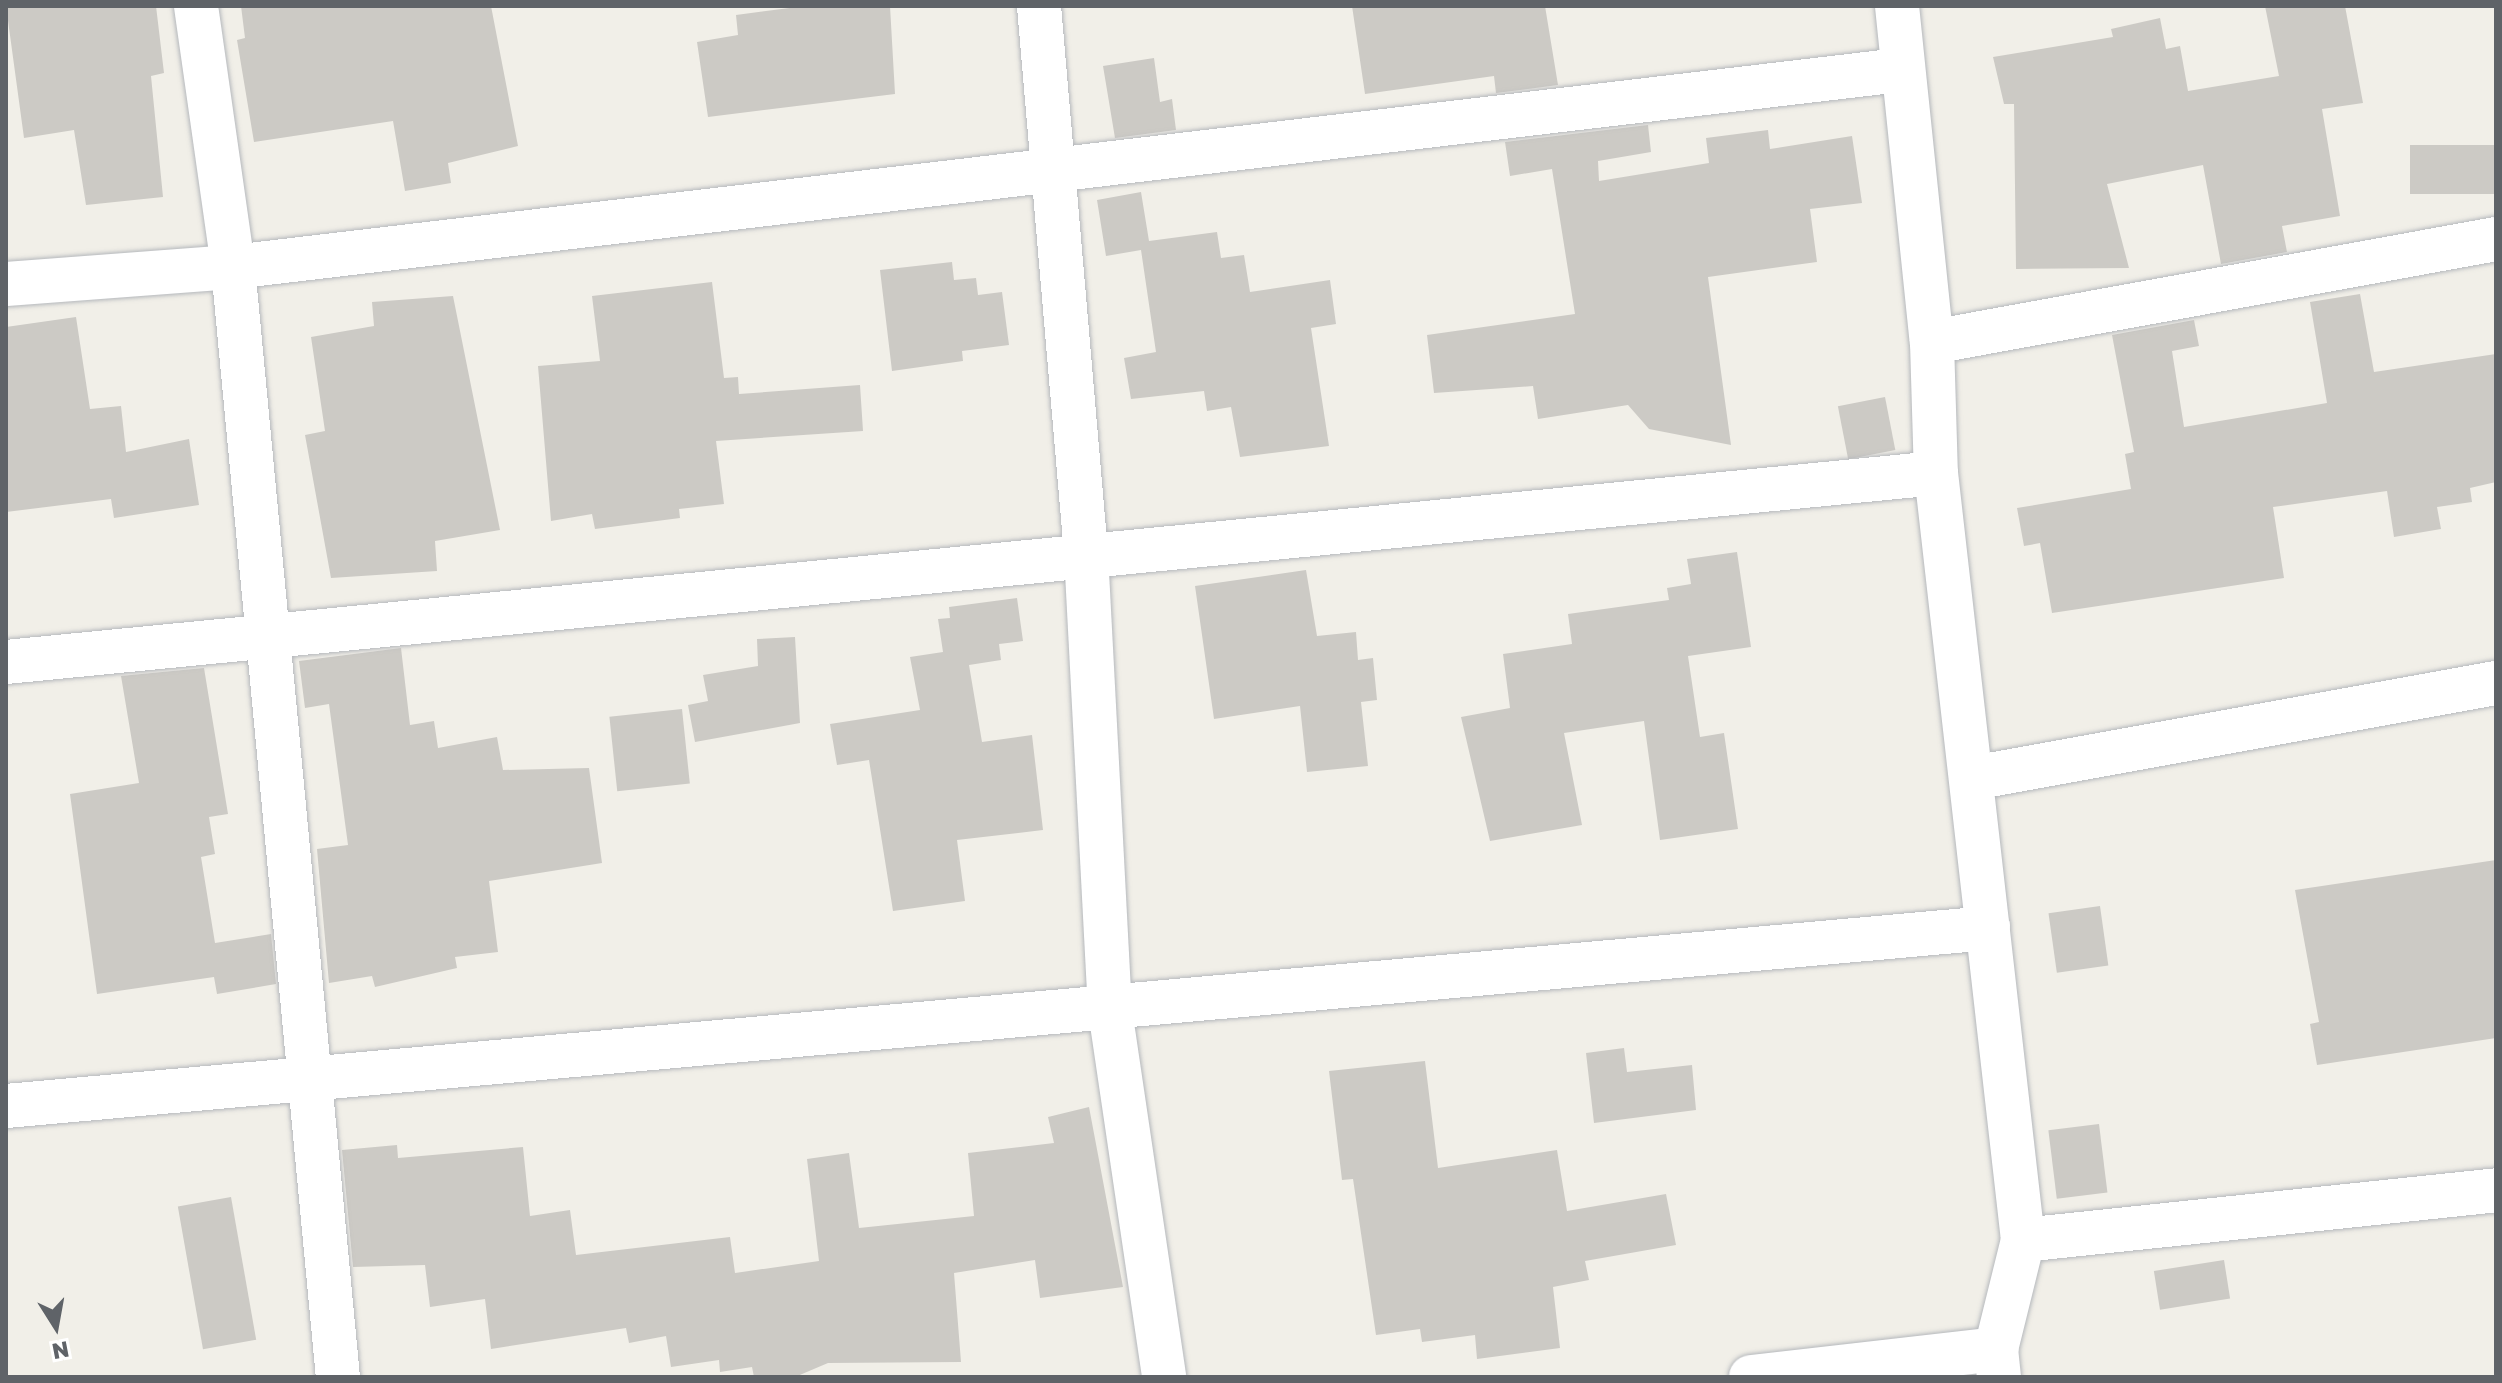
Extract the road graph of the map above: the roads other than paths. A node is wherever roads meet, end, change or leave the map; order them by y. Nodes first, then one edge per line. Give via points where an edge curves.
1 (196, 6) edge
2 (1039, 6) edge
3 (1897, 6) edge
4 (1901, 70) junction
5 (1053, 169) junction
6 (2496, 239) edge
7 (233, 267) junction
8 (6, 284) edge
9 (1932, 342) junction
10 (1936, 473) junction
11 (1086, 553) junction
12 (265, 631) junction
13 (6, 662) edge
14 (2496, 683) edge
15 (1973, 778) junction
16 (1988, 928) junction
17 (1110, 1010) junction
18 (306, 1078) junction
19 (6, 1106) edge
20 (2496, 1190) edge
21 (2023, 1240) junction
22 (1997, 1363) edge
23 (338, 1377) edge
24 (1164, 1377) edge
25 (1751, 1377) edge

1 - 7 street
2 - 5 street
3 - 4 street
4 - 5 street
4 - 9 street
5 - 7 street
5 - 11 street
6 - 9 street
7 - 8 street
7 - 12 street
9 - 10 street
10 - 11 street
10 - 15 street
11 - 12 street
11 - 17 street
12 - 13 street
12 - 18 street
14 - 15 street
15 - 16 street
16 - 17 street
16 - 21 street
17 - 18 street
17 - 24 street
18 - 19 street
18 - 23 street
20 - 21 street
21 - 22 street
22 - 25 street

